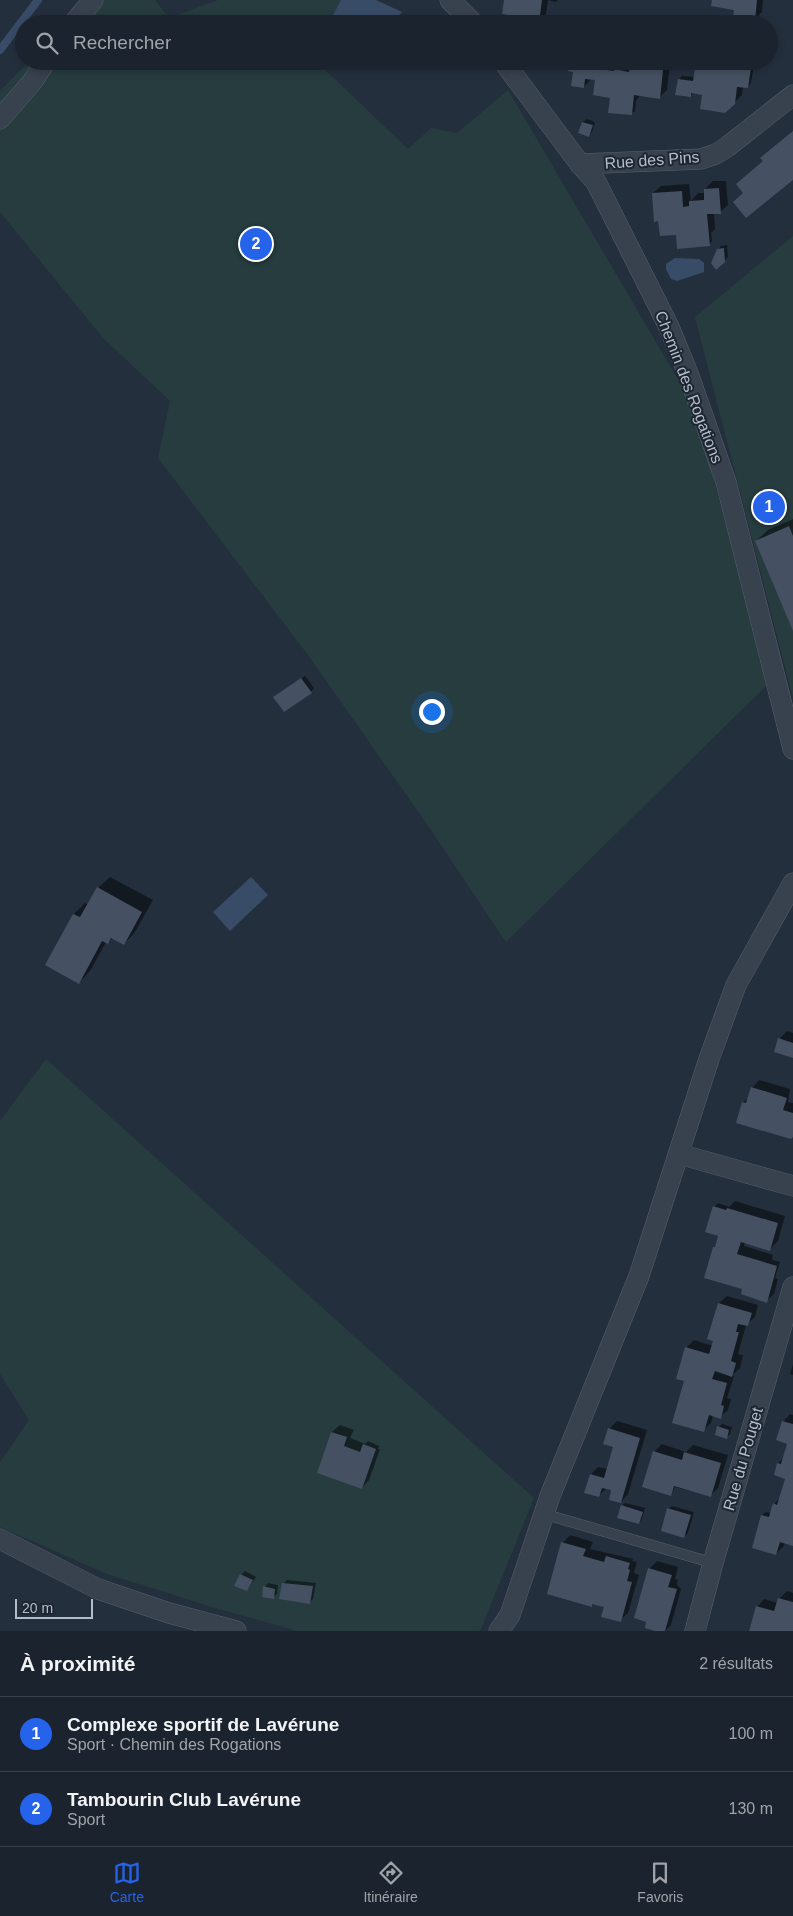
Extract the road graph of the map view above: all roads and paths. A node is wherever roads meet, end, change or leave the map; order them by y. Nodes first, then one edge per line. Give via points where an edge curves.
1 (93, 0) edge
2 (450, 0) edge
3 (80, 15) edge
4 (465, 15) edge
5 (40, 70) edge
6 (510, 70) edge
7 (793, 95) edge
8 (0, 119) edge
9 (580, 164) junction
10 (793, 749) edge
11 (793, 883) edge
12 (679, 1154) junction
13 (793, 1186) edge
14 (793, 1287) edge
15 (551, 1516) dead end
16 (0, 1539) edge
17 (712, 1563) junction
18 (236, 1631) edge
19 (499, 1631) edge
20 (695, 1631) edge

1 - 3 street
2 - 4 street
5 - 8 street
6 - 9 street, Chemin des Rogations
7 - 9 street, Rue des Pins via 716,154 701,158
9 - 10 street, Chemin des Rogations via 596,182 614,214 689,376 726,482
11 - 12 street via 736,985
12 - 13 street
12 - 19 street via 639,1276 550,1496 510,1615
14 - 17 street, Rue du Pouget
15 - 17 lane
16 - 18 street via 98,1589 168,1613
17 - 20 street, Rue du Pouget

